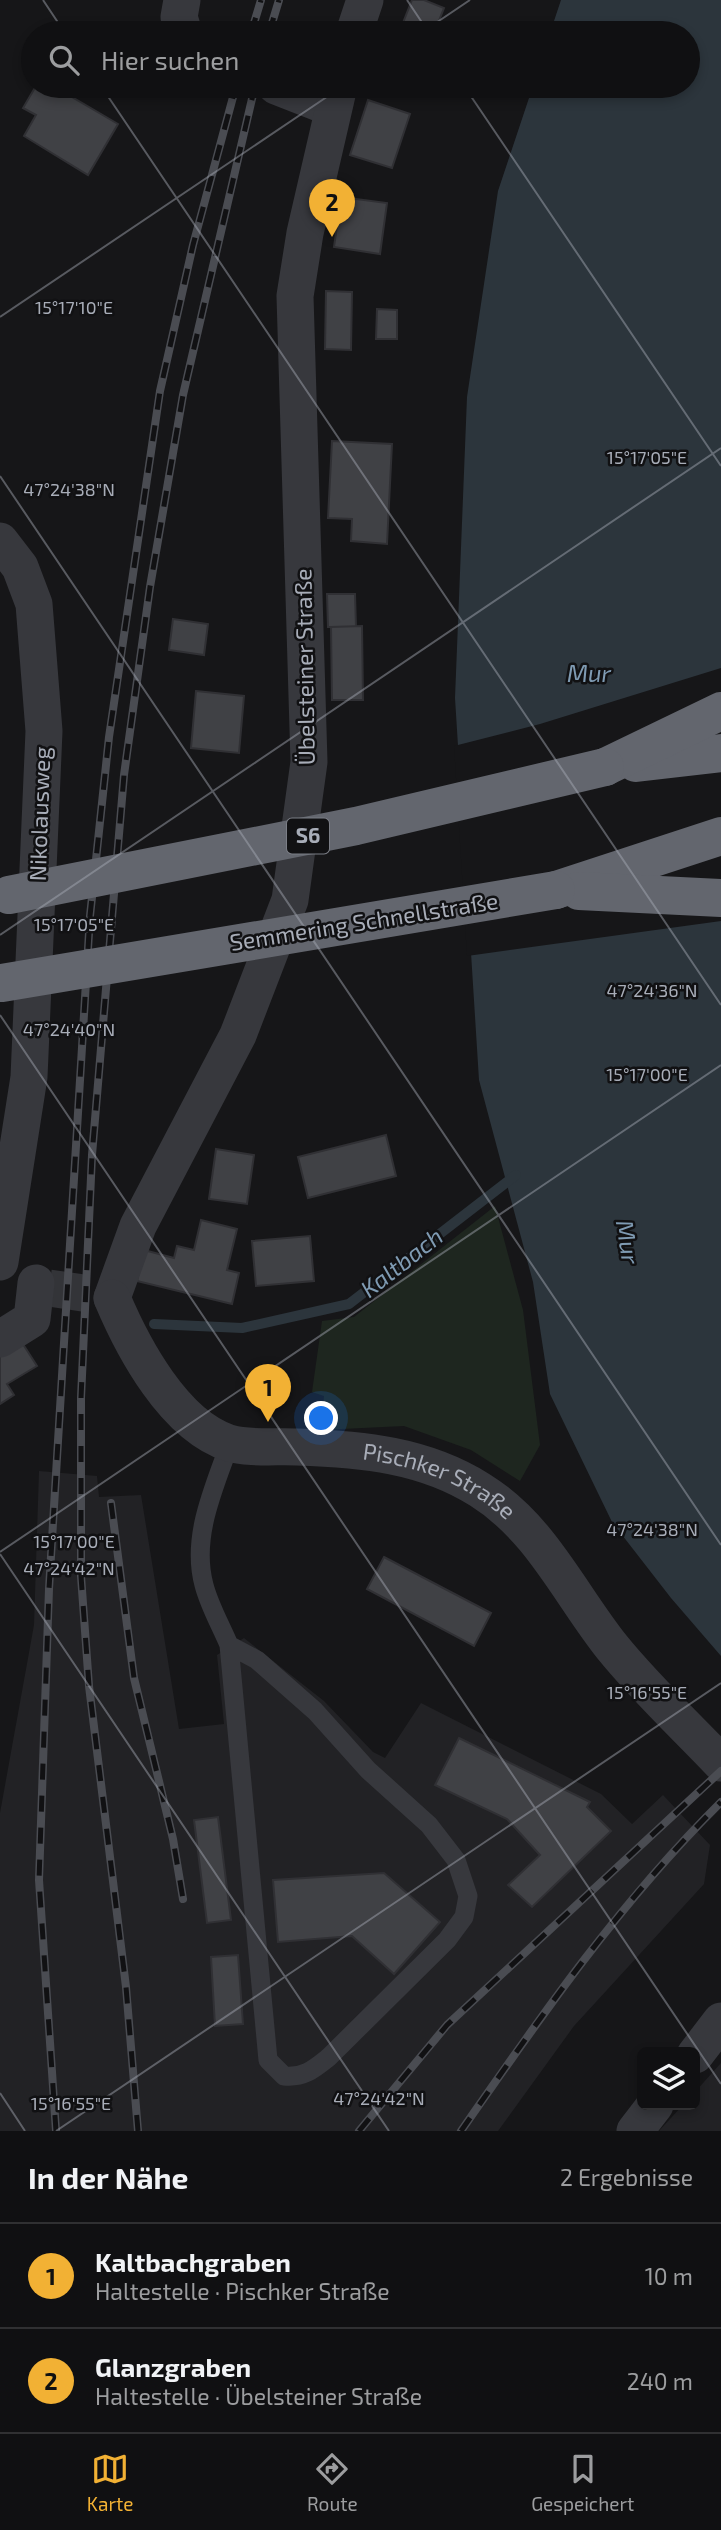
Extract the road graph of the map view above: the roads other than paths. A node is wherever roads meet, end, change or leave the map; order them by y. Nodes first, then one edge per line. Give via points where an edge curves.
1 (182, 0) edge
2 (365, 0) edge
3 (180, 21) edge
4 (359, 21) edge
5 (335, 98) edge
6 (0, 541) edge
7 (721, 711) edge
8 (721, 753) edge
9 (605, 767) junction
10 (721, 836) edge
11 (556, 890) junction
12 (5, 896) edge
13 (721, 898) edge
14 (1, 983) edge
15 (0, 1262) edge
16 (0, 1270) edge
17 (108, 1297) joint
18 (0, 1339) edge
19 (229, 1443) junction
20 (229, 1645) junction
21 (721, 1763) edge
22 (721, 2021) edge
23 (700, 2048) edge
24 (651, 2110) edge
25 (635, 2131) edge

1 - 3 street
2 - 4 street
5 - 17 street, Übelsteiner Straße via 295,296 309,762 290,900 238,1035 138,1226
6 - 15 street, Nikolausweg via 20,567 34,604 44,731 29,1077
7 - 9 highway
8 - 9 highway, S6
9 - 12 highway, S6, bridge via 356,826
10 - 11 highway, Semmering Schnellstraße
11 - 13 highway
11 - 14 highway, Semmering Schnellstraße, bridge
16 - 18 street via 42,1285 32,1319
17 - 19 street, Pischker Straße via 154,1377 181,1409
19 - 20 lane via 202,1534 204,1584
19 - 21 street, Pischker Straße via 366,1450 428,1464 481,1490 538,1540 612,1647
20 - 20 lane via 268,2060 284,2076 296,2077 329,2057 447,1940 464,1917 468,1896 456,1860 429,1825 368,1770 315,1711 257,1660
22 - 23 street
24 - 25 street

